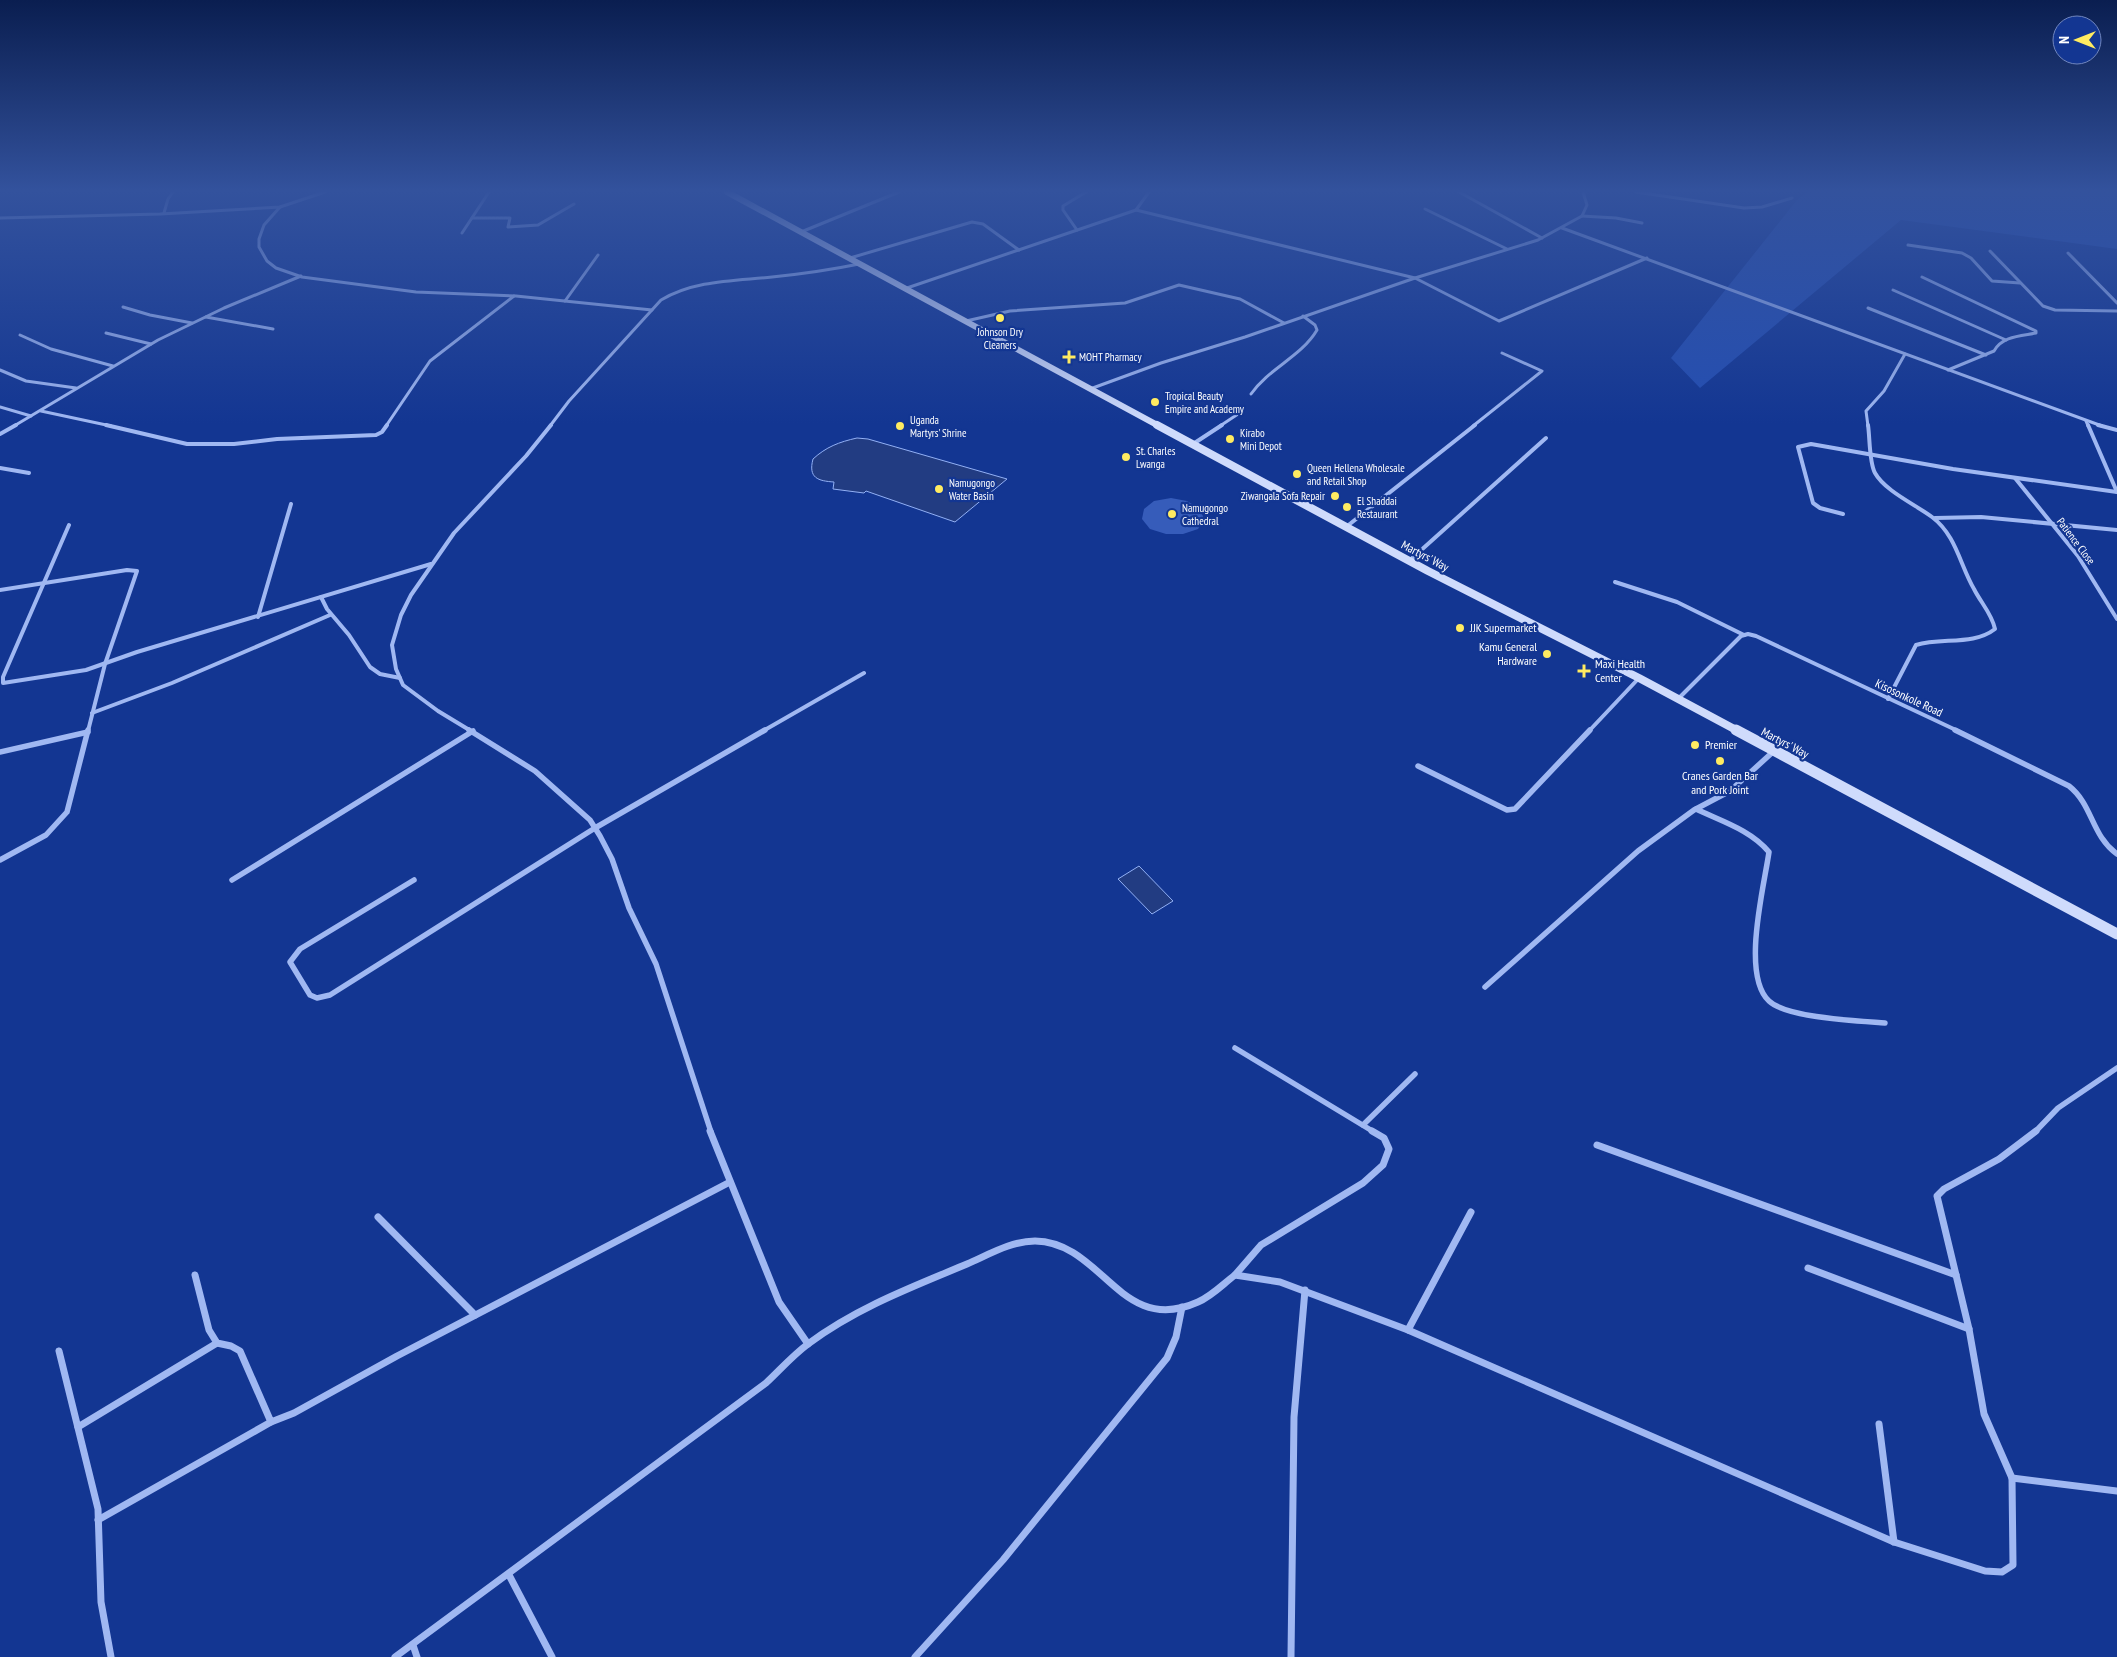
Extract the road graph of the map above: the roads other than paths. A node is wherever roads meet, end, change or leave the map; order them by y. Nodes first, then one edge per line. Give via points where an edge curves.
1 (280, 269) edge
2 (588, 269) edge
3 (829, 269) edge
4 (869, 269) edge
5 (962, 269) edge
6 (1382, 269) edge
7 (1443, 269) edge
8 (1621, 269) edge
9 (1676, 269) edge
10 (1981, 269) edge
11 (2008, 269) edge
12 (2084, 269) edge
13 (302, 276) junction
14 (1922, 276) dead end
15 (1415, 278) junction
16 (2021, 283) junction
17 (904, 289) junction
18 (1893, 290) dead end
19 (514, 296) junction
20 (565, 301) junction
21 (2117, 303) edge
22 (124, 307) dead end
23 (1868, 308) dead end
24 (652, 310) junction
25 (2117, 311) edge
26 (205, 316) junction
27 (1303, 316) junction
28 (966, 321) junction
29 (192, 323) junction
30 (1284, 323) junction
31 (273, 329) dead end
32 (106, 333) dead end
33 (20, 335) dead end
34 (2006, 340) junction
35 (151, 344) junction
36 (1502, 353) dead end
37 (1906, 354) junction
38 (1986, 355) junction
39 (114, 366) junction
40 (0, 370) edge
41 (1947, 370) junction
42 (76, 388) junction
43 (1090, 389) junction
44 (1252, 394) dead end
45 (0, 407) edge
46 (41, 411) junction
47 (1238, 414) dead end
48 (31, 416) junction
49 (2086, 421) junction
50 (2117, 430) edge
51 (0, 434) edge
52 (1546, 438) dead end
53 (1193, 444) junction
54 (1872, 456) junction
55 (0, 468) edge
56 (29, 474) dead end
57 (2015, 478) junction
58 (2117, 492) edge
59 (290, 504) dead end
60 (1843, 514) dead end
61 (1934, 518) junction
62 (2052, 524) junction
63 (69, 525) dead end
64 (1346, 527) junction
65 (2117, 530) edge
66 (1409, 561) junction
67 (432, 564) junction
68 (1615, 582) dead end
69 (45, 583) junction
70 (0, 590) edge
71 (321, 597) junction
72 (330, 615) junction
73 (258, 617) junction
74 (2117, 618) edge
75 (1744, 635) junction
76 (106, 664) junction
77 (864, 673) dead end
78 (400, 678) junction
79 (1639, 678) junction
80 (1678, 699) junction
81 (1888, 699) junction
82 (92, 713) junction
83 (473, 731) junction
84 (88, 732) junction
85 (1775, 750) junction
86 (0, 752) edge
87 (1418, 766) dead end
88 (1696, 808) junction
89 (595, 828) junction
90 (2117, 854) edge
91 (0, 860) edge
92 (232, 880) dead end
93 (414, 880) dead end
94 (2117, 934) edge
95 (1484, 987) dead end
96 (1885, 1023) dead end
97 (1235, 1048) dead end
98 (2117, 1068) edge
99 (1415, 1074) dead end
100 (1363, 1124) junction
101 (1597, 1145) dead end
102 (730, 1182) junction
103 (1471, 1212) dead end
104 (378, 1217) dead end
105 (1808, 1268) dead end
106 (195, 1275) dead end
107 (1235, 1275) junction
108 (1956, 1275) junction
109 (1305, 1290) junction
110 (1182, 1307) junction
111 (475, 1315) junction
112 (1969, 1329) junction
113 (1408, 1330) junction
114 (217, 1343) junction
115 (808, 1344) junction
116 (59, 1352) dead end
117 (271, 1422) junction
118 (1879, 1424) dead end
119 (78, 1427) junction
120 (2012, 1478) junction
121 (2117, 1491) edge
122 (98, 1520) junction
123 (1894, 1542) junction
124 (509, 1575) junction
125 (413, 1645) junction
126 (111, 1657) edge
127 (395, 1657) edge
128 (416, 1657) edge
129 (552, 1657) edge
130 (915, 1657) edge
131 (1292, 1657) edge

1 - 13 street
2 - 20 street
3 - 24 street via 692,287 668,295
4 - 17 main road, Martyrs' Way
5 - 17 street
6 - 15 street
7 - 15 street
8 - 15 street via 1502,321
9 - 37 street
10 - 16 street via 1992,282
11 - 16 street
12 - 21 street
13 - 19 street via 422,292
13 - 26 street
14 - 34 street via 2036,331
15 - 27 street
16 - 25 street via 2043,306 2049,308
17 - 28 main road, Martyrs' Way
18 - 34 street
19 - 20 street
19 - 46 street via 430,361 382,432 376,435 187,444 93,420
20 - 24 street
22 - 29 street
23 - 38 street
24 - 67 street via 569,401
26 - 29 street
26 - 31 street
27 - 30 street
27 - 44 street via 1315,325 1314,338 1257,385
28 - 30 street via 1010,311 1125,303 1179,285 1240,299
28 - 43 main road, Martyrs' Way
29 - 35 street
30 - 43 street
32 - 35 street
33 - 39 street via 51,350
34 - 38 street
35 - 39 street
36 - 64 street via 1542,371
37 - 41 street
37 - 54 street via 1884,391 1866,411
38 - 41 street
39 - 42 street
40 - 42 street via 26,382
41 - 49 street
42 - 46 street
43 - 53 main road, Martyrs' Way
45 - 48 street
46 - 48 street
47 - 53 street
48 - 51 street
49 - 50 street
49 - 58 street
52 - 66 street
53 - 64 main road, Martyrs' Way
54 - 57 street
54 - 60 street via 1804,443 1798,447 1813,503
54 - 61 street via 1872,465 1879,480
55 - 56 street
57 - 58 street
57 - 62 street, Patience Close
59 - 73 street
61 - 62 street via 1981,517
61 - 81 street via 1949,534 1995,629 1985,636 1916,646
62 - 65 street
62 - 74 street, Patience Close via 2078,556
63 - 69 street
64 - 66 main road, Martyrs' Way
66 - 79 main road, Martyrs' Way
67 - 71 street
67 - 78 street via 411,595 395,631 392,645
68 - 75 street, Kisosonkole Road via 1622,587 1670,598
69 - 70 street
69 - 76 street via 137,571
69 - 76 street via 3,677 3,684
71 - 72 street
71 - 73 street
72 - 78 street via 348,633 373,670 386,677
72 - 82 street via 172,683
73 - 76 street
75 - 80 street
75 - 81 street, Kisosonkole Road via 1756,636
76 - 82 street
77 - 89 street
78 - 83 street via 407,689
79 - 80 main road, Martyrs' Way
79 - 87 street via 1515,809 1507,810
80 - 85 main road, Martyrs' Way
81 - 90 street, Kisosonkole Road via 2062,782 2079,794 2089,810 2098,837
82 - 84 street
83 - 89 street via 535,771 568,798
83 - 92 street
84 - 86 street
84 - 91 street via 70,800 60,823 35,842
85 - 88 street via 1730,791
85 - 94 main road, Martyrs' Way
88 - 95 street via 1638,851
88 - 96 street via 1764,844 1769,852 1754,953 1756,974 1770,1002 1829,1018
89 - 93 street via 330,995 317,998 310,995 290,962 292,957
89 - 102 street via 612,859 629,908 656,964 700,1102
97 - 100 street
98 - 108 street via 2058,1108 2032,1135 1999,1159 1937,1196
99 - 100 street
100 - 107 street via 1384,1138 1390,1149 1383,1165 1363,1182 1261,1245
101 - 108 street
102 - 111 street
102 - 115 street via 779,1302
103 - 113 street
104 - 111 street
105 - 112 street
106 - 114 street via 209,1330
107 - 109 street via 1280,1282
107 - 110 street via 1198,1302
108 - 112 street
109 - 113 street
109 - 131 street via 1294,1417
110 - 115 street via 1168,1311 1143,1307 1121,1295 1086,1261 1061,1245 1036,1241 1015,1244 878,1302
110 - 130 street via 1176,1337 1167,1358 1003,1560
111 - 117 street
112 - 120 street via 1984,1414
113 - 123 street
114 - 117 street via 240,1351
114 - 119 street
115 - 124 street via 766,1383
116 - 119 street
117 - 122 street
118 - 123 street
119 - 122 street
120 - 121 street
120 - 123 street via 2013,1565 2002,1572 1985,1571
122 - 126 street via 101,1602
124 - 125 street
124 - 129 street
125 - 127 street
125 - 128 street

